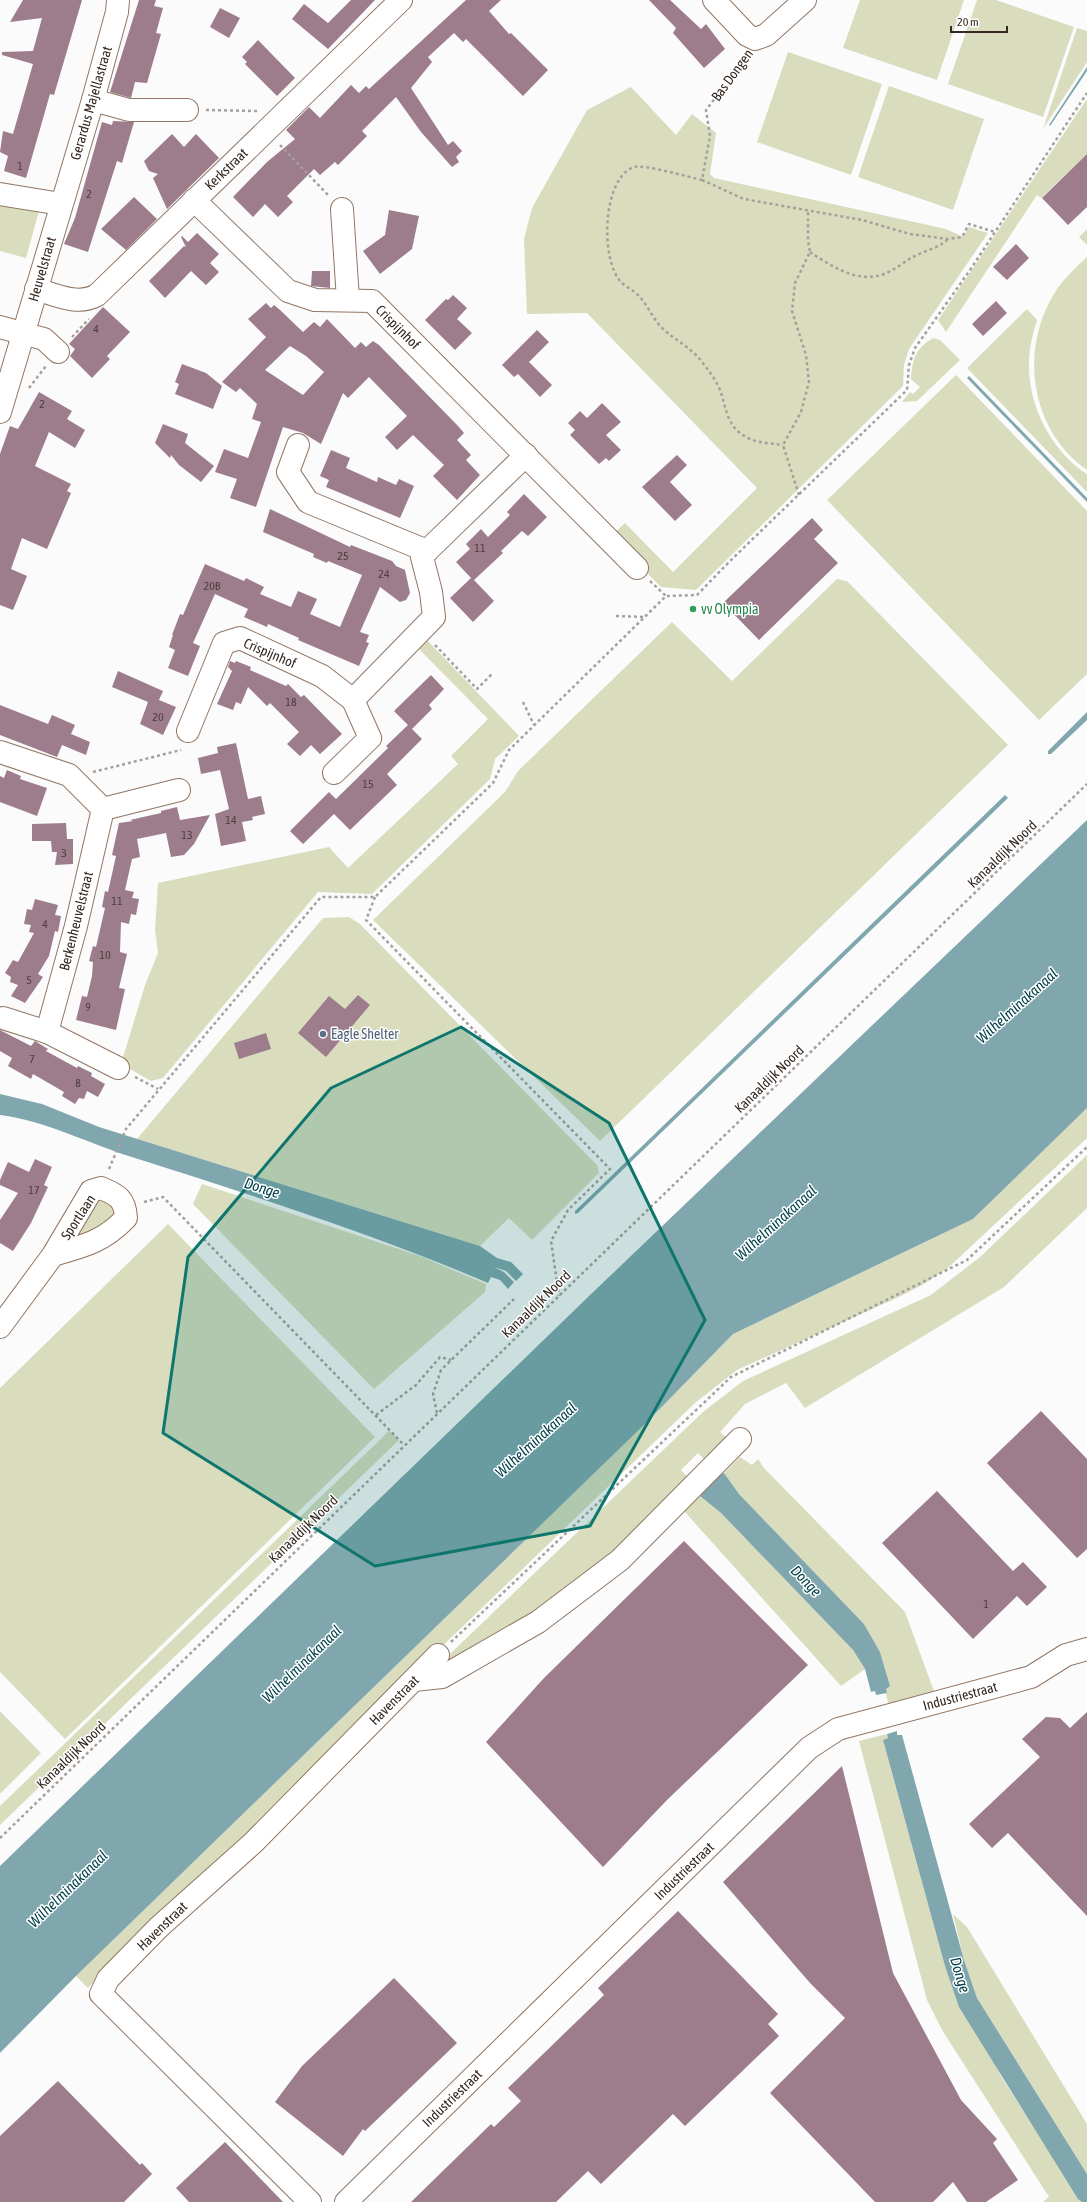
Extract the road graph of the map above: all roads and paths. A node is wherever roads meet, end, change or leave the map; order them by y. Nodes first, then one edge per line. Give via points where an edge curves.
1 (118, 0) edge
2 (401, 0) edge
3 (714, 0) edge
4 (805, 0) edge
5 (755, 39) junction
6 (1087, 92) edge
7 (92, 100) junction
8 (187, 110) joint
9 (285, 112) junction
10 (266, 130) junction
11 (702, 180) junction
12 (0, 194) edge
13 (194, 200) junction
14 (61, 204) junction
15 (342, 209) joint
16 (808, 209) junction
17 (995, 232) junction
18 (948, 240) junction
19 (810, 252) junction
20 (36, 289) junction
21 (348, 300) junction
22 (0, 328) edge
23 (24, 334) junction
24 (58, 352) dead end
25 (0, 412) edge
26 (298, 445) dead end
27 (783, 446) junction
28 (526, 455) junction
29 (799, 495) junction
30 (427, 551) junction
31 (637, 568) dead end
32 (616, 616) dead end
33 (645, 617) junction
34 (422, 630) junction
35 (493, 673) dead end
36 (353, 700) junction
37 (523, 702) dead end
38 (534, 725) junction
39 (188, 731) joint
40 (0, 752) edge
41 (334, 773) dead end
42 (1087, 784) edge
43 (83, 788) junction
44 (179, 790) dead end
45 (103, 809) junction
46 (375, 897) junction
47 (3, 1018) dead end
48 (47, 1032) junction
49 (118, 1068) joint
50 (158, 1089) junction
51 (1087, 1147) edge
52 (113, 1160) dead end
53 (125, 1206) junction
54 (53, 1255) junction
55 (559, 1296) junction
56 (514, 1299) dead end
57 (0, 1326) edge
58 (451, 1360) junction
59 (437, 1414) junction
60 (376, 1415) junction
61 (740, 1439) dead end
62 (404, 1445) junction
63 (1087, 1649) edge
64 (438, 1655) joint
65 (414, 1680) junction
66 (0, 1838) edge
67 (310, 2202) edge
68 (346, 2202) edge

1 - 7 street, Gerardus Majellastraat via 117,12
2 - 9 street, Kerkstraat
3 - 5 street, Bas Dongen via 747,35
4 - 5 street, Bas Dongen via 766,35
5 - 11 path, Bas Dongen via 753,48 706,110 710,136
6 - 17 path
7 - 8 street via 129,110
7 - 14 street, Gerardus Majellastraat
8 - 9 path
9 - 10 street, Kerkstraat
10 - 13 street, Kerkstraat
10 - 15 path
11 - 16 path via 744,199
11 - 27 path via 635,166 623,172 614,192 606,224 614,272 621,282 637,294 661,327 694,352 709,371 720,390 730,424 750,441
12 - 14 street
13 - 20 street, Kerkstraat via 97,295 87,301 69,299
13 - 21 street, Crispijnhof via 288,291 315,300
14 - 20 street, Heuvelstraat
15 - 21 street
16 - 18 path via 862,220 910,234
16 - 19 path
17 - 18 path via 969,224 962,237
17 - 29 path via 915,348 909,365 907,390
18 - 19 path via 884,274 867,277 842,271
19 - 27 path via 795,283 792,311 806,355 809,382 801,412
20 - 23 street, Heuvelstraat
21 - 28 street, Crispijnhof via 372,301
22 - 23 street
23 - 24 street via 44,339
23 - 25 street, Heuvelstraat
26 - 30 street via 288,472 308,502
27 - 29 path
28 - 30 street
28 - 31 street, Crispijnhof
29 - 33 path via 697,595 666,596
30 - 34 street via 422,557 431,592 434,618
32 - 33 path
33 - 38 path
34 - 35 path via 477,689
34 - 36 street
36 - 39 street, Crispijnhof via 322,676 240,638 224,643
36 - 41 street, Crispijnhof via 370,738
37 - 38 path
38 - 46 path via 509,750 493,783
39 - 43 path via 181,750 94,771
40 - 43 street via 69,775
42 - 55 path, Kanaaldijk Noord
43 - 45 street
44 - 45 street
45 - 48 street, Berkenheuvelstraat via 76,926
46 - 50 path via 321,897
46 - 55 path via 366,920 610,1169 568,1210 551,1241
47 - 48 street
48 - 49 street
49 - 50 path
50 - 52 path via 126,1129
51 - 64 path via 967,1260 731,1377
53 - 54 street, Sportlaan via 126,1218 112,1233 87,1245
53 - 54 street, Sportlaan via 116,1194 101,1188 91,1191
53 - 60 path via 163,1197
54 - 57 street, Sportlaan
55 - 59 path, Kanaaldijk Noord
56 - 58 path
58 - 59 path via 441,1370 433,1394
58 - 60 path via 440,1357 416,1385
59 - 62 path, Kanaaldijk Noord
60 - 62 path
61 - 65 street via 620,1560 538,1622 442,1676
62 - 66 path, Kanaaldijk Noord
63 - 68 street, Industriestraat via 1066,1655 1031,1677 838,1729 809,1748
64 - 65 street, Havenstraat
65 - 67 street, Havenstraat via 253,1843 154,1932 108,1979 101,1994

